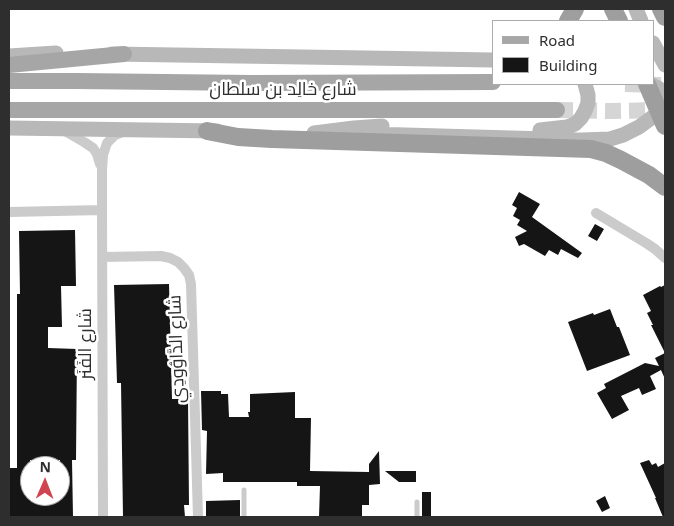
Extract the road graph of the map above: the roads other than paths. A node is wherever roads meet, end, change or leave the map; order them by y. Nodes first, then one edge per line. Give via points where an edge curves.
1 (575, 9) edge
2 (569, 20) edge
3 (654, 46) edge
4 (124, 54) junction
5 (9, 56) edge
6 (492, 60) edge
7 (9, 65) edge
8 (665, 65) edge
9 (9, 81) edge
10 (492, 82) edge
11 (585, 85) edge
12 (649, 85) edge
13 (651, 85) edge
14 (665, 94) edge
15 (9, 110) edge
16 (557, 110) tunnel mouth
17 (663, 116) edge
18 (9, 128) edge
19 (60, 129) junction
20 (129, 129) junction
21 (208, 131) junction
22 (314, 134) junction
23 (102, 170) junction
24 (665, 187) edge
25 (102, 210) junction
26 (9, 212) edge
27 (596, 213) dead end
28 (102, 257) junction
29 (665, 258) edge
30 (244, 490) dead end
31 (417, 502) dead end
32 (103, 517) edge
33 (198, 517) edge
34 (244, 517) edge
35 (417, 517) edge

1 - 2 highway
3 - 8 main road
4 - 5 main road
4 - 6 main road
4 - 7 main road
9 - 10 main road, شارع خالِد بن سلطان
11 - 22 main road via 588,103 585,111 581,118 567,127 541,130 374,126
12 - 17 highway
13 - 14 main road
15 - 16 main road, شارع خالِد بن سلطان
17 - 22 main road via 623,135 595,140
18 - 19 main road
19 - 20 main road
19 - 23 street, شارع الفَنَر via 93,148
20 - 21 main road
20 - 23 street, شارع الفَنَر via 107,143
21 - 22 main road
21 - 24 highway via 272,139 591,149 620,160
23 - 25 street, شارع الفَنَر
25 - 26 street
25 - 28 street, شارع الفَنَر
27 - 29 street
28 - 32 street, شارع الفَنَر
28 - 33 street, شارع الدَّاوُودِي via 161,256 178,262 189,275
30 - 34 lane
31 - 35 lane

